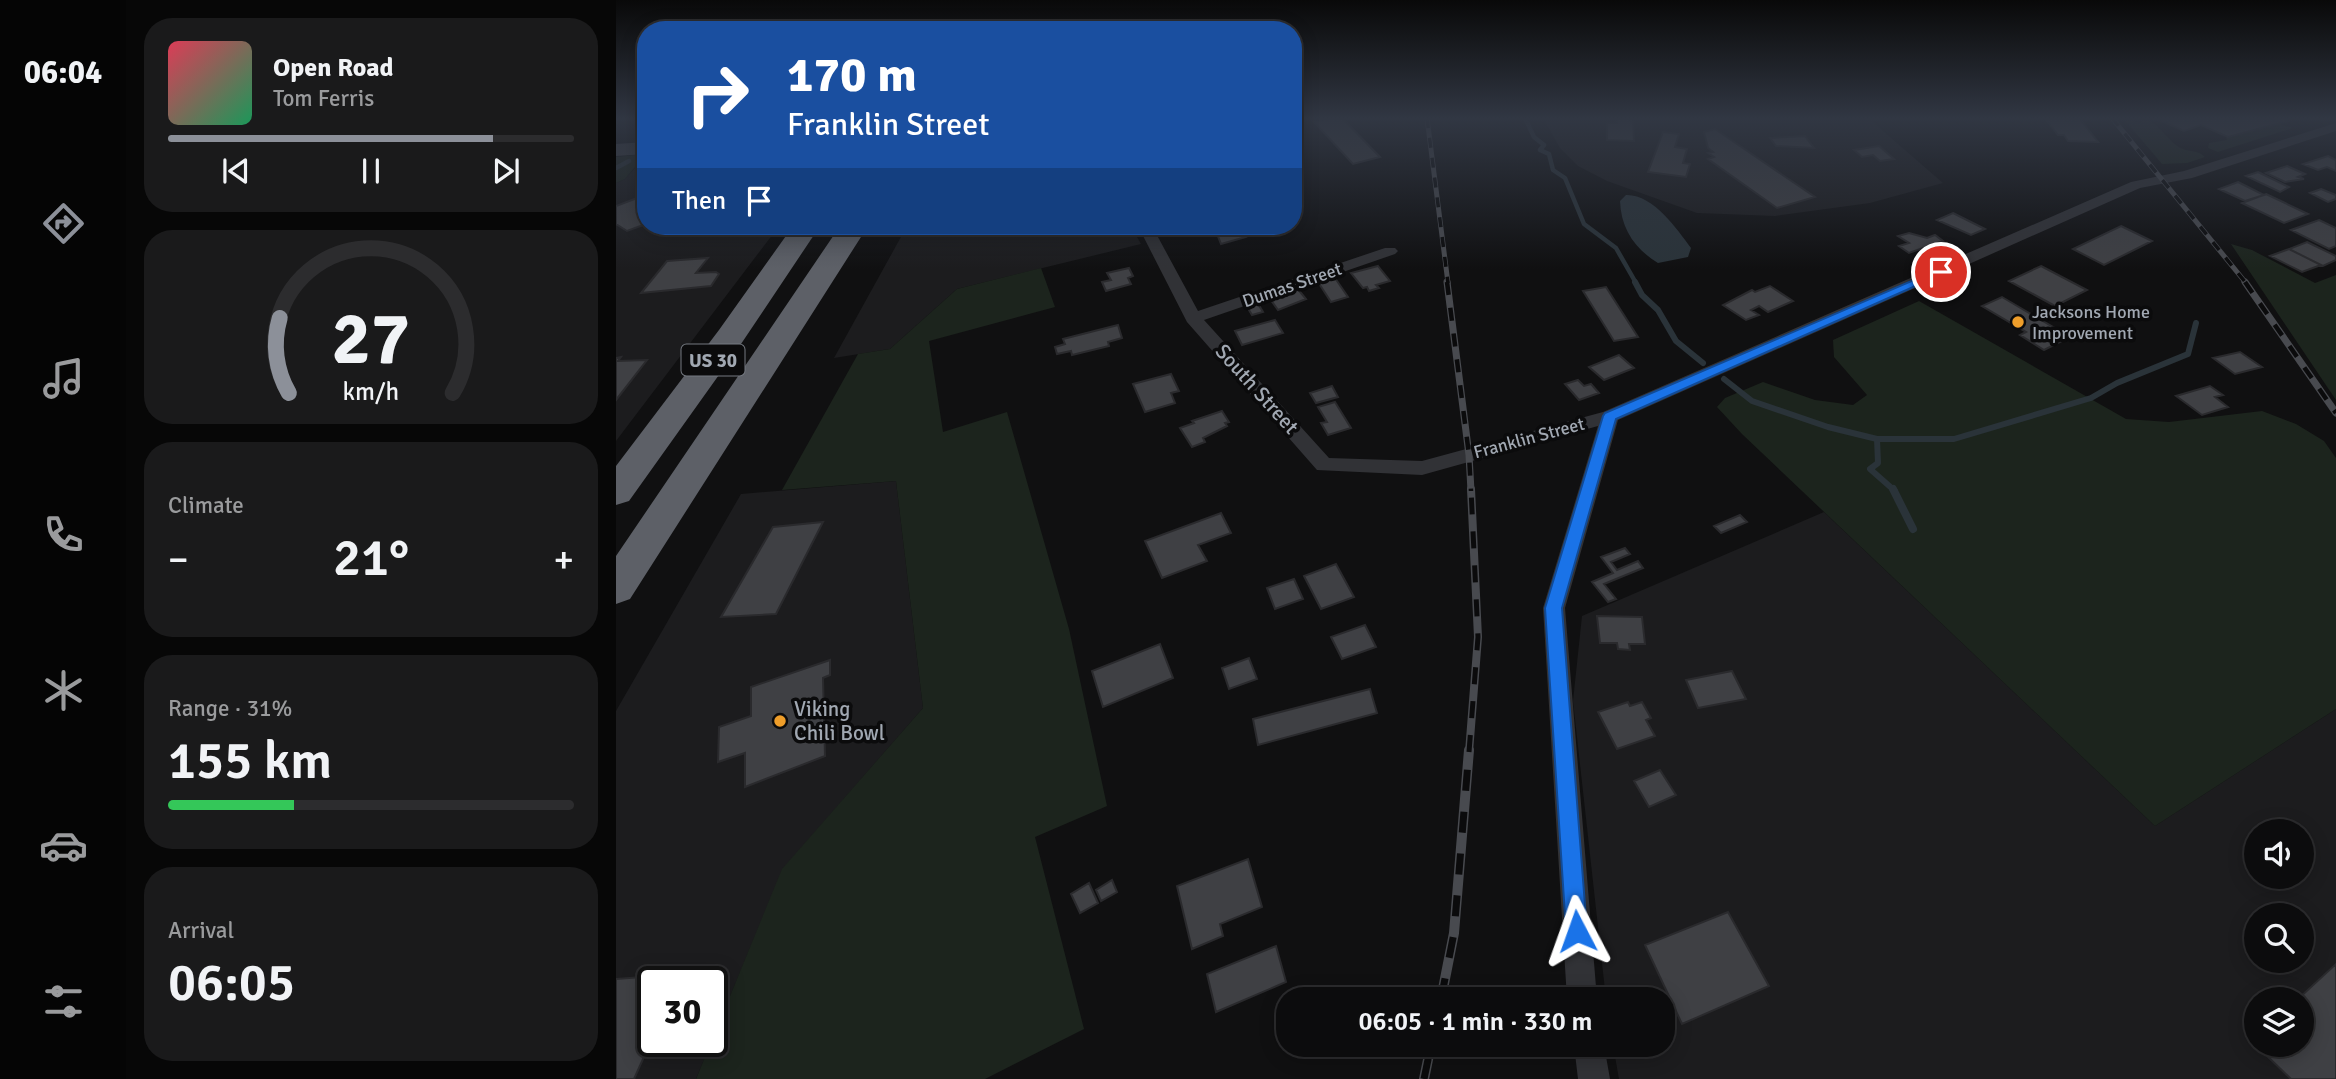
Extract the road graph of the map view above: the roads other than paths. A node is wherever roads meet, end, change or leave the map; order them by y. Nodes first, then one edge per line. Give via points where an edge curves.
1 (2208, 168) edge
2 (800, 235) edge
3 (849, 235) edge
4 (1150, 235) edge
5 (1390, 251) dead end
6 (1193, 318) junction
7 (1610, 416) junction
8 (1422, 468) joint
9 (616, 492) edge
10 (616, 588) edge
11 (1582, 987) edge
12 (1591, 1057) edge
13 (1594, 1079) edge

1 - 7 street, Franklin Street via 2136,185
2 - 9 highway, US 30
3 - 10 highway, US 30
4 - 6 street, South Street
5 - 6 street, Dumas Street
6 - 8 street, South Street via 1324,465
7 - 8 street, Franklin Street
7 - 11 street via 1554,608
12 - 13 street

